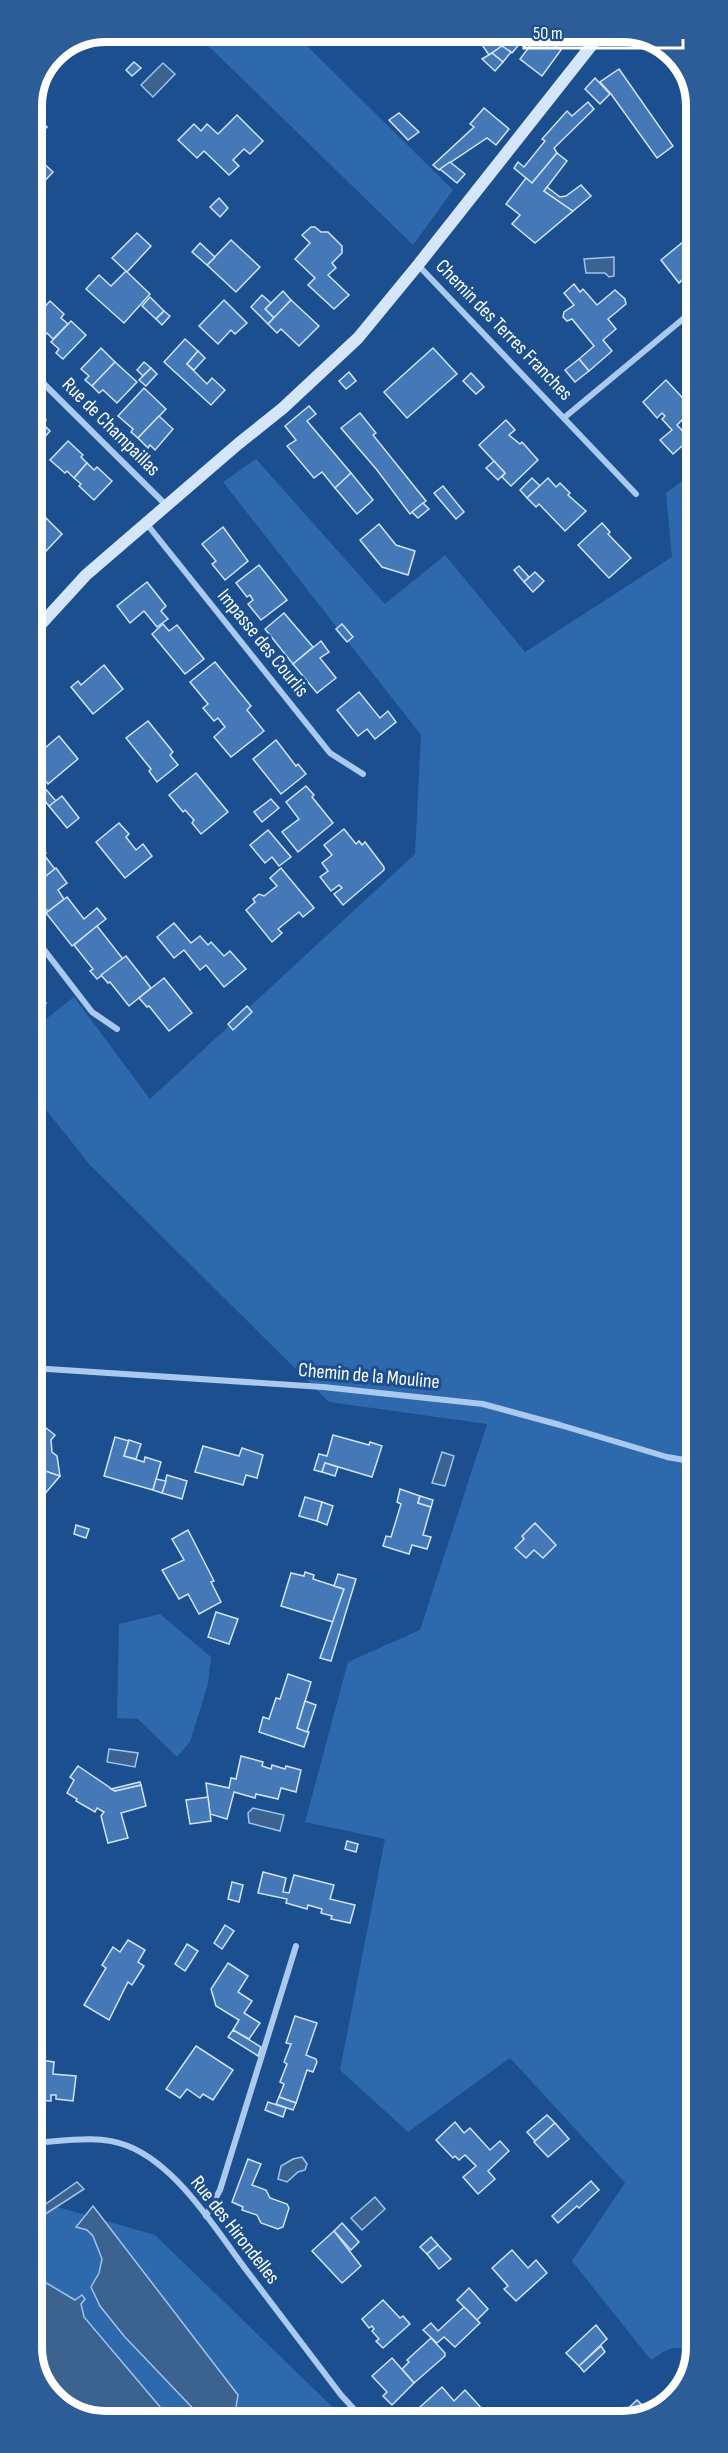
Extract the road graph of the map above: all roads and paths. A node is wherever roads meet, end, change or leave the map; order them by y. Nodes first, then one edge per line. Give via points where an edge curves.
1 (592, 42) edge
2 (418, 265) junction
3 (686, 316) edge
4 (42, 382) edge
5 (565, 417) junction
6 (636, 494) dead end
7 (166, 505) junction
8 (146, 523) junction
9 (42, 623) edge
10 (363, 774) dead end
11 (42, 947) edge
12 (117, 1029) dead end
13 (42, 1369) edge
14 (686, 1460) edge
15 (296, 1946) dead end
16 (42, 2143) edge
17 (206, 2216) junction
18 (355, 2411) edge

1 - 2 main road
2 - 5 street, Chemin des Terres Franches
2 - 7 main road via 358,338 315,379
3 - 5 street, Chemin des Terres Franches
4 - 7 street, Rue de Champaillas
5 - 6 street, Chemin des Terres Franches
7 - 8 main road
8 - 9 main road via 86,575
8 - 10 street, Impasse des Courlis via 330,753
11 - 12 street via 92,1012
13 - 14 street, Chemin de la Mouline via 322,1387 483,1404
15 - 17 street via 220,2190
16 - 17 street, Rue des Hirondelles via 76,2139 128,2145 166,2171
17 - 18 street, Rue des Hirondelles

